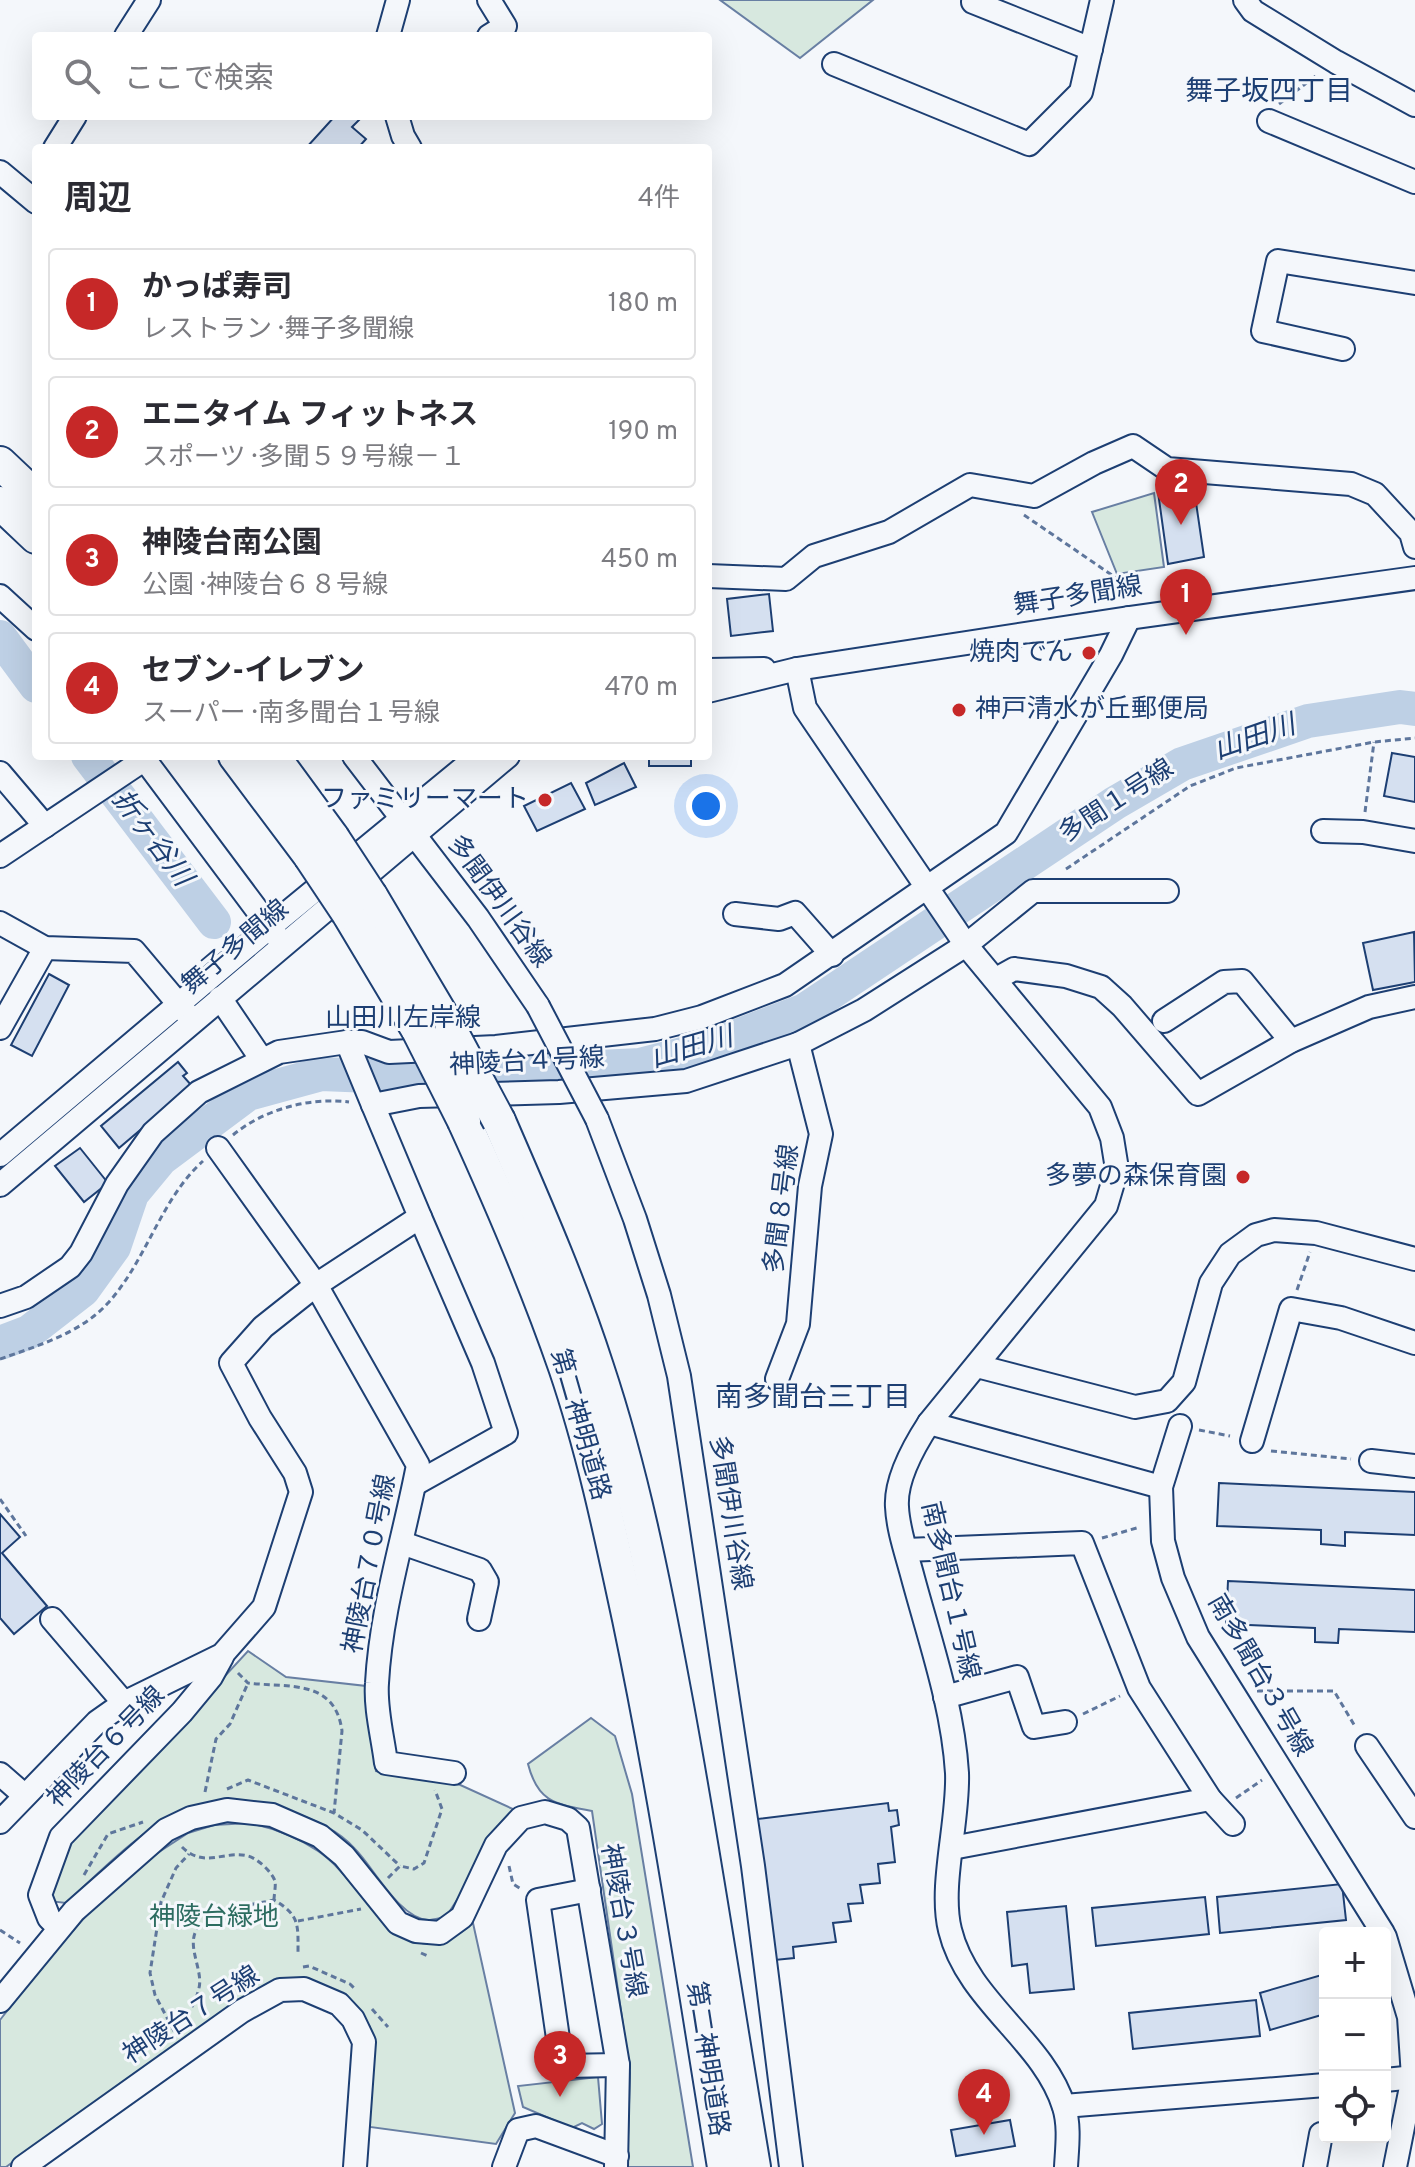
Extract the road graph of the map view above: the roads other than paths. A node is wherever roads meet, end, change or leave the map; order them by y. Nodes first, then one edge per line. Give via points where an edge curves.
1 (149, 0) edge
2 (398, 0) edge
3 (489, 0) edge
4 (975, 0) edge
5 (1102, 0) edge
6 (1245, 0) edge
7 (129, 32) edge
8 (389, 32) edge
9 (495, 32) edge
10 (1091, 49) junction
11 (834, 64) dead end
12 (1415, 105) edge
13 (72, 120) edge
14 (398, 120) edge
15 (1269, 121) road end
16 (58, 144) edge
17 (408, 144) edge
18 (0, 172) edge
19 (1415, 182) edge
20 (32, 191) edge
21 (1415, 283) edge
22 (1343, 349) dead end
23 (0, 463) edge
24 (32, 493) edge
25 (0, 503) edge
26 (32, 533) edge
27 (1415, 547) edge
28 (712, 576) edge
29 (1415, 578) edge
30 (0, 596) edge
31 (1129, 618) junction
32 (32, 625) edge
33 (797, 669) junction
34 (712, 670) edge
35 (712, 690) edge
36 (140, 760) edge
37 (144, 760) edge
38 (239, 760) edge
39 (275, 760) edge
40 (357, 760) edge
41 (474, 760) edge
42 (502, 760) edge
43 (0, 773) edge
44 (45, 826) junction
45 (408, 826) junction
46 (1323, 831) dead end
47 (1415, 841) edge
48 (321, 847) junction
49 (0, 856) edge
50 (925, 887) junction
51 (1167, 891) dead end
52 (359, 904) junction
53 (735, 914) dead end
54 (0, 923) edge
55 (276, 936) junction
56 (966, 945) junction
57 (45, 948) junction
58 (832, 955) junction
59 (996, 979) junction
60 (1415, 997) edge
61 (220, 998) junction
62 (186, 1013) junction
63 (1164, 1021) dead end
64 (0, 1028) edge
65 (1291, 1041) junction
66 (347, 1042) junction
67 (798, 1044) junction
68 (262, 1060) junction
69 (373, 1105) junction
70 (218, 1148) road end
71 (0, 1155) edge
72 (0, 1185) edge
73 (420, 1217) junction
74 (1415, 1259) edge
75 (316, 1285) junction
76 (0, 1306) edge
77 (1415, 1343) edge
78 (977, 1366) junction
79 (777, 1379) dead end
80 (929, 1423) junction
81 (1180, 1426) road end
82 (1252, 1441) road end
83 (1371, 1461) road end
84 (1414, 1463) edge
85 (415, 1484) junction
86 (1161, 1487) junction
87 (402, 1543) junction
88 (906, 1550) junction
89 (52, 1619) dead end
90 (479, 1619) dead end
91 (222, 1655) junction
92 (945, 1697) junction
93 (124, 1703) junction
94 (1065, 1722) road end
95 (1367, 1746) road end
96 (447, 1772) road end
97 (0, 1774) edge
98 (1406, 1787) edge
99 (24, 1795) junction
100 (1415, 1817) edge
101 (0, 1822) edge
102 (952, 1848) junction
103 (589, 1890) junction
104 (58, 1927) junction
105 (1379, 1927) edge
106 (1391, 1958) edge
107 (0, 2001) edge
108 (618, 2065) junction
109 (1414, 2077) edge
110 (1391, 2079) edge
111 (1319, 2085) edge
112 (1064, 2106) junction
113 (1319, 2143) edge
114 (616, 2161) edge
115 (23, 2167) edge
116 (355, 2167) edge
117 (504, 2167) edge
118 (724, 2167) edge
119 (754, 2167) edge
120 (791, 2167) edge
121 (1066, 2167) edge
122 (1315, 2167) edge
123 (1395, 2167) edge

1 - 7 street
2 - 8 street
3 - 9 street via 505,26
4 - 10 street
5 - 10 street
6 - 12 street via 1253,11
10 - 11 street via 1081,92 1029,144
13 - 16 street
14 - 17 street
15 - 19 street
18 - 20 street
21 - 22 street via 1278,261 1263,331
23 - 24 highway
25 - 26 highway
27 - 28 street via 1411,533 1375,494 1351,484 1167,469 1133,446 1034,496 970,485 889,532 814,556 786,579
29 - 31 street, 舞子多聞線
30 - 32 street
31 - 33 street, 舞子多聞線
31 - 50 street, 山田川左岸線 via 1006,833
33 - 34 street, 舞子多聞線
33 - 35 street, 舞子多聞線
33 - 50 street, 南多聞台１号線 via 805,708
36 - 44 street
37 - 55 street
38 - 48 highway, 第二神明道路
39 - 48 highway, 第二神明道路
40 - 45 street, 多聞伊川谷線
41 - 45 street, 舞子多聞線
42 - 45 street, 舞子多聞線
43 - 44 street
44 - 49 street
45 - 55 street, 舞子多聞線
45 - 120 street, 多聞伊川谷線, bridge via 538,1006 597,1119 659,1295 679,1376 753,1866
46 - 47 street
48 - 52 highway, 第二神明道路, bridge
50 - 56 street, 南多聞台１号線
50 - 58 street, 山田川左岸線
51 - 56 street via 1033,891
52 - 118 highway, 第二神明道路, bridge via 500,1201 560,1354 595,1471 655,1750
52 - 119 highway, 第二神明道路, bridge via 451,1031 499,1121 598,1368 646,1552 684,1746
53 - 58 street via 779,919 795,913
54 - 57 street
55 - 61 street, 舞子多聞線
55 - 62 street, 舞子多聞線
56 - 59 street, 南多聞台１号線
56 - 67 street, 神陵台４号線 via 864,1010
57 - 62 street via 134,951
57 - 64 street
58 - 66 street, 山田川左岸線 via 785,985 655,1029 496,1047 389,1052
59 - 65 street via 1014,969 1101,987 1198,1094
59 - 78 street, 南多聞台１号線 via 1100,1107 1117,1169 1106,1206
60 - 65 street via 1369,1007
61 - 62 street, 舞子多聞線
61 - 68 street
62 - 71 street, 舞子多聞線
62 - 72 street, 舞子多聞線
63 - 65 street via 1224,982 1242,981
66 - 68 street, 山田川左岸線 via 279,1052
66 - 69 street
67 - 69 street, 神陵台４号線 via 686,1081 419,1096
67 - 79 street, 多聞８号線 via 821,1134 810,1186 798,1324
68 - 76 street, 山田川左岸線 via 199,1092 153,1133 70,1267 26,1297
69 - 73 street
70 - 75 street, 神陵台７０号線
73 - 75 street
73 - 85 street via 483,1363 506,1433
74 - 78 street via 1316,1233 1274,1230 1256,1235 1230,1254 1211,1283 1184,1382 1167,1401 1135,1407
75 - 85 street, 神陵台７０号線 via 418,1465
75 - 91 street via 263,1327 231,1363 301,1492 264,1607
77 - 82 street via 1341,1318 1291,1309
78 - 80 street, 南多聞台１号線
80 - 86 street
80 - 88 street, 南多聞台１号線 via 908,1456 896,1505
81 - 86 street, 南多聞台３号線
83 - 84 street
85 - 87 street, 神陵台７０号線
86 - 105 street, 南多聞台３号線 via 1163,1541 1198,1637
87 - 90 street via 480,1570 487,1582
87 - 96 street, 神陵台７０号線 via 376,1686 386,1763
88 - 92 street, 南多聞台１号線
88 - 102 street via 1082,1543 1139,1688 1221,1811
89 - 93 street
91 - 93 street
91 - 104 street, 神陵台６号線 via 182,1712 61,1837 40,1895
92 - 94 street via 1017,1677 1034,1727
92 - 102 street, 南多聞台１号線 via 957,1773
93 - 99 street via 97,1722
95 - 98 street
97 - 99 street
98 - 100 street
99 - 101 street
102 - 112 street, 南多聞台１号線 via 950,1930 969,1977 1047,2071
103 - 104 street, 神陵台３号線 via 578,1828 545,1812 521,1818 496,1845 462,1917 440,1933 416,1931 369,1901 344,1856 320,1836 272,1815 227,1810 166,1830
103 - 108 street, 神陵台３号線
103 - 108 street via 538,1900 562,2066
104 - 107 street, 神陵台３号線
106 - 109 street, 南多聞台３号線 via 1409,2017
108 - 114 street, 神陵台３号線
109 - 110 street
109 - 123 street, 南多聞台３号線
111 - 112 street
112 - 121 street, 南多聞台１号線
113 - 122 street
114 - 117 street via 536,2126 518,2130
115 - 116 street, 神陵台７号線 via 242,2011 280,1990 304,1989 339,2004 364,2042

